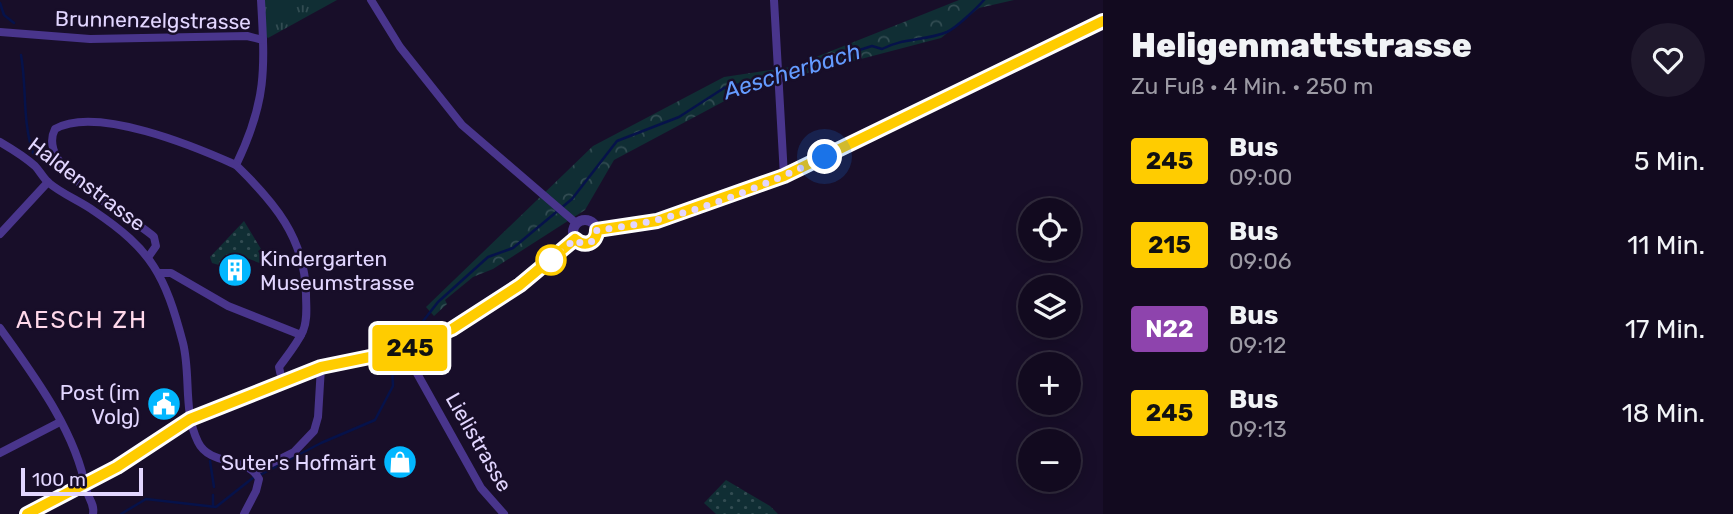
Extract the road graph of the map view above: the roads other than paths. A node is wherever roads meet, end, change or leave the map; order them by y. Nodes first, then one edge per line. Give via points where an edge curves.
1 (261, 0) edge
2 (372, 0) edge
3 (774, 0) edge
4 (1103, 21) edge
5 (0, 32) edge
6 (263, 40) junction
7 (0, 142) edge
8 (236, 165) junction
9 (784, 176) junction
10 (48, 182) junction
11 (576, 223) junction
12 (597, 230) junction
13 (0, 234) edge
14 (575, 239) junction
15 (149, 256) junction
16 (159, 273) junction
17 (0, 328) edge
18 (301, 335) junction
19 (404, 350) junction
20 (321, 367) junction
21 (282, 381) junction
22 (190, 419) junction
23 (60, 422) junction
24 (0, 453) edge
25 (257, 475) junction
26 (86, 485) junction
27 (27, 514) edge
28 (93, 514) edge
29 (244, 514) edge
30 (503, 514) edge

1 - 6 street
2 - 11 street via 400,47 463,125
3 - 9 street
4 - 9 street
5 - 6 street, Brunnenzelgstrasse via 90,39 247,36
6 - 8 street via 265,80
7 - 10 street, Haldenstrasse
8 - 15 street via 161,134 117,125 77,124 55,130 51,141 58,160 89,190 151,234 156,246
8 - 18 street via 279,211 297,245 306,282
9 - 12 street via 657,221
10 - 13 street
10 - 15 street, Haldenstrasse via 132,237
11 - 12 street via 590,221
11 - 14 street
12 - 14 street via 590,243
14 - 19 street via 481,312
15 - 16 street, Haldenstrasse
16 - 18 street via 171,273 228,306
16 - 22 street, Haldenstrasse via 183,343
17 - 23 street
18 - 21 street via 279,367
19 - 20 street
19 - 30 street, Lielistrasse via 481,488
20 - 21 street
20 - 25 street via 314,431 294,452
21 - 22 street
22 - 25 street via 204,451
22 - 26 street
23 - 24 street
23 - 26 street
25 - 29 street via 256,491
26 - 27 street
26 - 28 street

